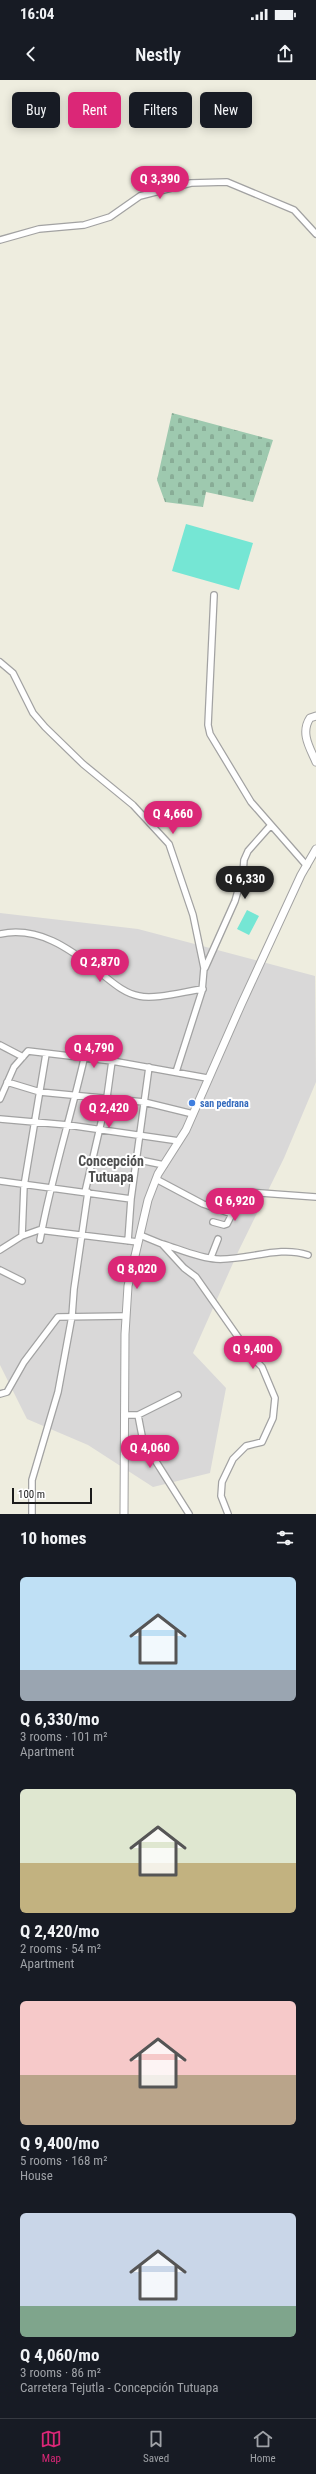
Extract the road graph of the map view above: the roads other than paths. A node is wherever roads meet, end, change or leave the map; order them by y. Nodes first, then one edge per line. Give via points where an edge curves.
1 (316, 234) edge
2 (0, 240) edge
3 (214, 595) dead end
4 (0, 662) edge
5 (316, 716) edge
6 (316, 762) edge
7 (271, 825) junction
8 (316, 849) edge
9 (307, 866) junction
10 (0, 934) edge
11 (204, 968) junction
12 (203, 989) junction
13 (0, 1045) edge
14 (46, 1054) junction
15 (23, 1057) junction
16 (84, 1060) junction
17 (112, 1061) junction
18 (148, 1067) junction
19 (176, 1072) junction
20 (207, 1078) junction
21 (7, 1082) junction
22 (40, 1092) junction
23 (76, 1094) junction
24 (107, 1097) junction
25 (0, 1099) edge
26 (144, 1102) junction
27 (193, 1114) junction
28 (0, 1119) edge
29 (36, 1121) junction
30 (68, 1125) junction
31 (100, 1129) junction
32 (139, 1135) junction
33 (179, 1141) junction
34 (135, 1159) junction
35 (164, 1165) junction
36 (156, 1179) junction
37 (0, 1181) edge
38 (24, 1186) junction
39 (50, 1187) junction
40 (87, 1192) junction
41 (316, 1198) edge
42 (130, 1199) junction
43 (232, 1214) junction
44 (213, 1222) dead end
45 (42, 1230) junction
46 (22, 1236) junction
47 (82, 1236) junction
48 (139, 1238) junction
49 (218, 1239) dead end
50 (40, 1240) dead end
51 (128, 1241) junction
52 (162, 1244) junction
53 (0, 1250) edge
54 (308, 1255) dead end
55 (211, 1258) junction
56 (0, 1270) edge
57 (22, 1281) dead end
58 (72, 1316) junction
59 (126, 1316) junction
60 (0, 1394) edge
61 (178, 1395) dead end
62 (124, 1415) junction
63 (138, 1415) junction
64 (32, 1514) edge
65 (124, 1514) edge
66 (189, 1514) edge
67 (228, 1514) edge

1 - 2 street via 294,210 227,182 191,183 140,196 110,217 91,223 39,229
3 - 7 street via 210,633 210,734 244,793
4 - 11 street via 13,673 33,713 45,727 83,764 133,805 169,844 192,915
5 - 6 street via 310,718 305,730
7 - 9 street
7 - 11 street via 248,851 235,901
8 - 9 street
9 - 20 street
10 - 12 street via 15,931 49,938 98,970 119,988 140,997
11 - 12 street
12 - 19 street
13 - 15 street
14 - 15 street via 28,1051
14 - 16 street
14 - 22 street
15 - 21 street via 14,1067
16 - 17 street
16 - 23 street
17 - 18 street
17 - 24 street
18 - 19 street
18 - 26 street
19 - 20 street
20 - 27 street
21 - 22 street
21 - 25 street
22 - 23 street
22 - 29 street
23 - 24 street
23 - 30 street
24 - 26 street
24 - 31 street
26 - 27 street
26 - 32 street
27 - 33 street
28 - 29 street
29 - 30 street
29 - 38 street
30 - 31 street
30 - 39 street
31 - 32 street
31 - 40 street
32 - 33 street
32 - 34 street
33 - 35 street
34 - 35 street
34 - 42 street
35 - 36 street
36 - 43 street via 203,1204
36 - 48 street
37 - 38 street
38 - 39 street via 26,1183
38 - 46 street
39 - 40 street
39 - 45 street
40 - 42 street
40 - 47 street
41 - 43 street via 247,1192 241,1197
42 - 51 street
43 - 44 street via 227,1224
45 - 46 street
45 - 47 street
45 - 50 street
46 - 53 street
47 - 51 street
47 - 58 street
48 - 51 street
48 - 52 street
48 - 59 street via 128,1286
49 - 55 street
52 - 55 street
52 - 67 street via 210,1294 252,1357 262,1367 276,1398 273,1418 262,1442 240,1450 222,1482 221,1496
54 - 55 street via 281,1252
56 - 57 street
58 - 59 street
58 - 60 street via 58,1317 24,1362 7,1392
58 - 64 street via 58,1392 32,1480
59 - 62 street
61 - 63 street
62 - 63 street
62 - 65 street
63 - 66 street via 143,1441

